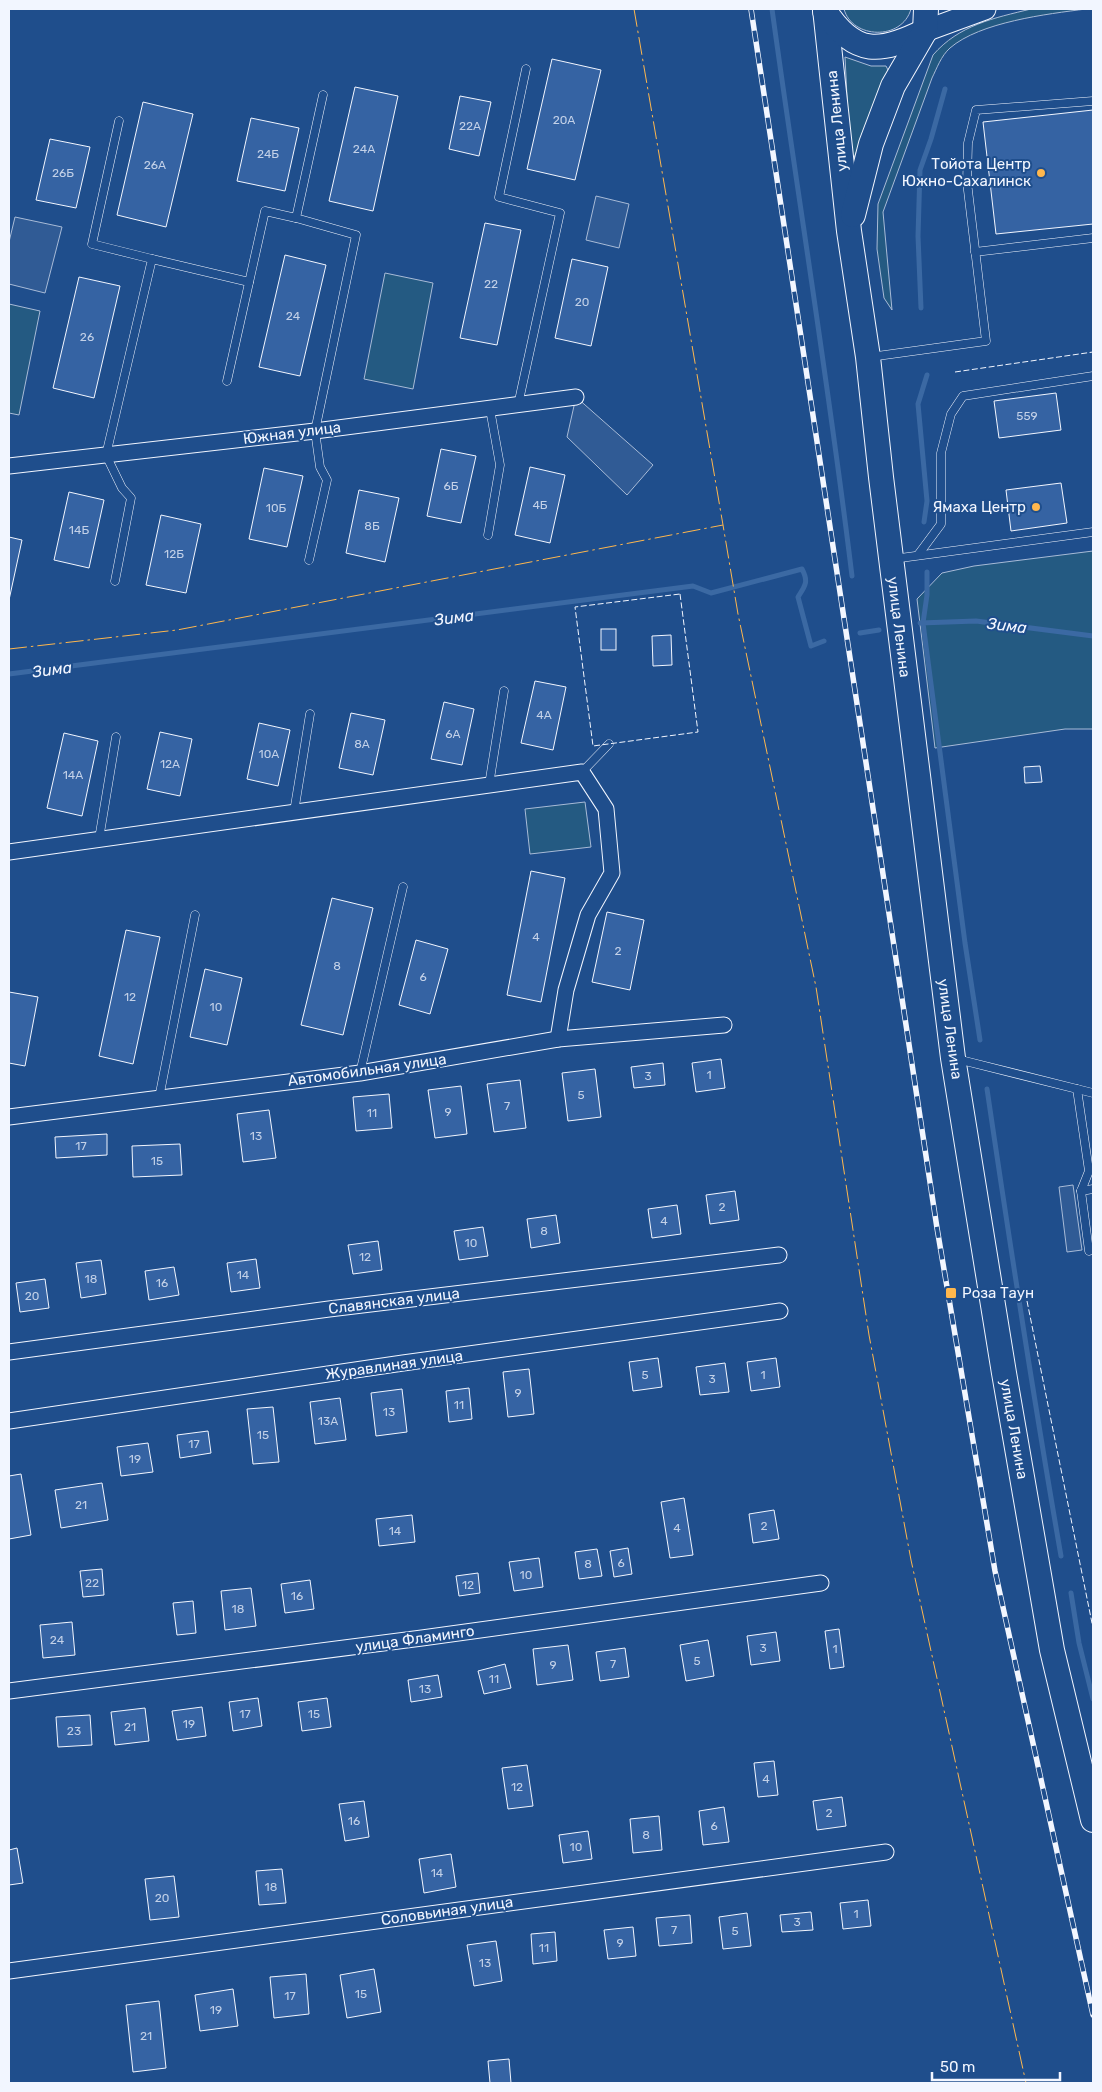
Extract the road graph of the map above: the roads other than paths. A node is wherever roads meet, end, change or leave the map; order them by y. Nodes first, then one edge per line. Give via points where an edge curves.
1 (985, 9) edge
2 (825, 10) edge
3 (926, 20) edge
4 (526, 69) dead end
5 (323, 95) dead end
6 (1093, 101) edge
7 (119, 122) dead end
8 (296, 218) junction
9 (849, 231) junction
10 (1093, 238) edge
11 (975, 252) junction
12 (152, 259) junction
13 (249, 282) junction
14 (868, 357) junction
15 (1093, 376) edge
16 (227, 381) dead end
17 (576, 397) dead end
18 (518, 405) junction
19 (490, 409) junction
20 (315, 431) junction
21 (106, 454) junction
22 (9, 466) edge
23 (1093, 532) edge
24 (488, 535) dead end
25 (918, 555) junction
26 (891, 559) junction
27 (309, 560) dead end
28 (114, 581) dead end
29 (504, 691) dead end
30 (310, 714) dead end
31 (116, 737) dead end
32 (609, 744) dead end
33 (582, 772) junction
34 (488, 785) junction
35 (294, 812) junction
36 (99, 839) junction
37 (9, 852) edge
38 (402, 887) dead end
39 (195, 916) dead end
40 (724, 1025) dead end
41 (558, 1039) junction
42 (953, 1058) junction
43 (360, 1074) junction
44 (1078, 1089) junction
45 (1093, 1092) edge
46 (159, 1098) junction
47 (9, 1116) edge
48 (1093, 1189) edge
49 (1081, 1190) junction
50 (1089, 1251) dead end
51 (780, 1254) dead end
52 (780, 1311) dead end
53 (9, 1352) edge
54 (9, 1421) edge
55 (821, 1583) dead end
56 (9, 1690) edge
57 (1093, 1820) edge
58 (886, 1852) dead end
59 (9, 1971) edge

1 - 3 main road
2 - 3 main road via 844,36 872,48 902,43
2 - 9 main road, улица Ленина
3 - 9 main road, улица Ленина via 893,86 871,144
4 - 18 lane via 499,197 560,212
5 - 8 lane
6 - 11 lane via 976,110 968,143 967,182
7 - 12 lane via 92,244
8 - 13 lane via 265,211
8 - 20 lane via 356,235
9 - 14 main road, улица Ленина
10 - 11 lane
11 - 14 lane via 986,341
12 - 13 lane
12 - 21 lane
13 - 16 lane
14 - 26 main road, улица Ленина
15 - 25 lane via 963,396 951,414 941,452 941,524
17 - 18 street, Южная улица
18 - 19 street, Южная улица
19 - 20 street, Южная улица
19 - 24 lane via 500,465
20 - 21 street, Южная улица
20 - 27 lane via 320,467 327,480
21 - 22 street, Южная улица
21 - 28 lane via 122,488 131,498
23 - 25 lane
25 - 26 lane
26 - 42 main road, улица Ленина
29 - 34 lane
30 - 35 lane
31 - 36 lane
32 - 33 lane
33 - 34 street
33 - 41 street via 606,809 612,873 588,915 566,990
34 - 35 street
35 - 36 street
36 - 37 street
38 - 43 lane
39 - 46 lane
40 - 41 street, Автомобильная улица
41 - 43 street, Автомобильная улица
42 - 44 lane
42 - 57 main road, улица Ленина via 1052,1650
43 - 46 street, Автомобильная улица
44 - 45 lane
44 - 49 lane via 1089,1171
46 - 47 street, Автомобильная улица
48 - 49 lane
49 - 50 lane
51 - 53 street, Славянская улица
52 - 54 street, Журавлиная улица
55 - 56 street, улица Фламинго
58 - 59 street, Соловьиная улица

